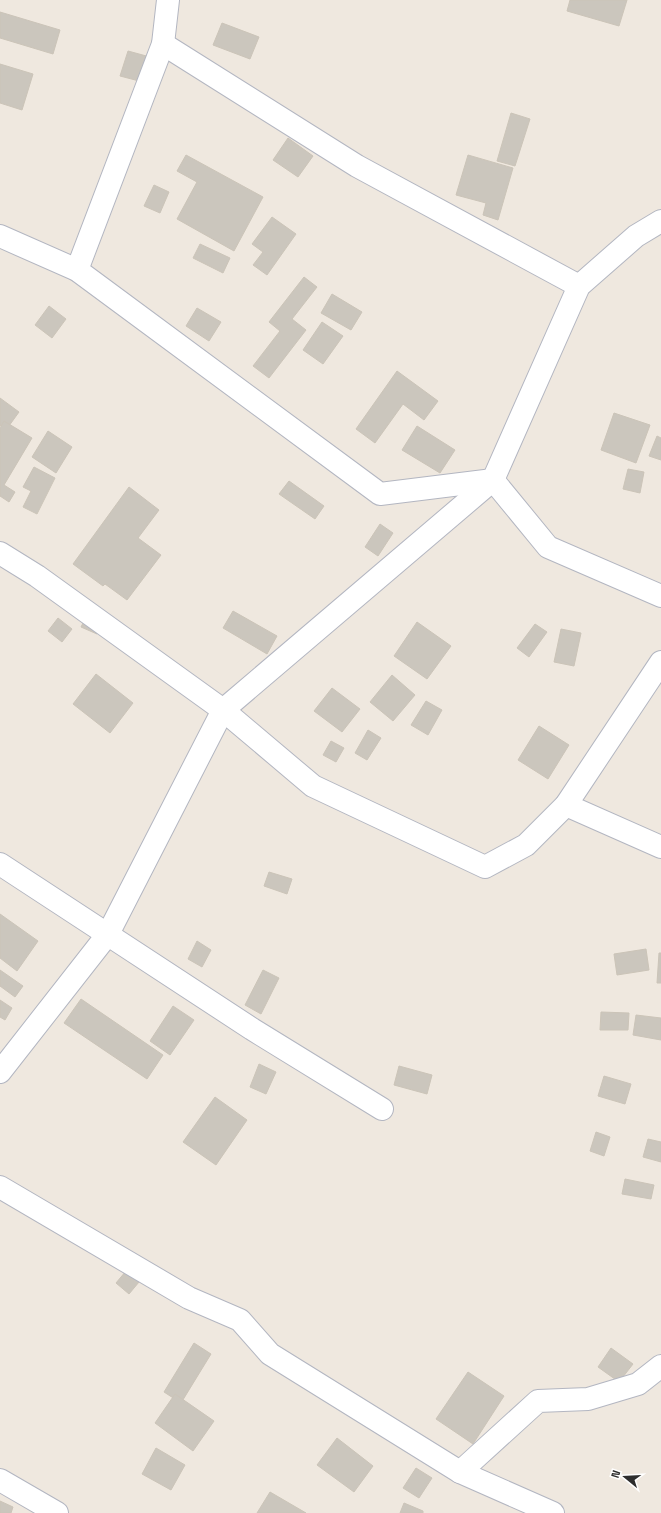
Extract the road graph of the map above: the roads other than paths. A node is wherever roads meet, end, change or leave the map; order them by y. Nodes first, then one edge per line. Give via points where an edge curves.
1 (168, 0) edge
2 (164, 44) junction
3 (661, 222) edge
4 (0, 236) edge
5 (77, 270) junction
6 (579, 286) junction
7 (493, 480) junction
8 (0, 553) edge
9 (661, 596) edge
10 (661, 662) edge
11 (223, 710) junction
12 (566, 805) junction
13 (661, 847) edge
14 (0, 864) edge
15 (108, 934) junction
16 (0, 1072) edge
17 (382, 1109) dead end
18 (0, 1187) edge
19 (661, 1366) edge
20 (460, 1472) junction
21 (0, 1480) edge
22 (58, 1513) edge
23 (553, 1513) edge

1 - 2 street
2 - 5 street
2 - 6 street via 357,166
3 - 6 street via 636,236
4 - 5 street
5 - 7 street via 380,494
6 - 7 street
7 - 9 street via 548,547
7 - 11 street
8 - 11 street via 37,576
10 - 12 street
11 - 12 street via 313,786 485,867 526,845
11 - 15 street
12 - 13 street
14 - 15 street
15 - 16 street
15 - 17 street via 252,1029
18 - 20 street via 189,1298 240,1320 270,1354
19 - 20 street via 638,1384 588,1399 538,1400
20 - 23 street
21 - 22 street

